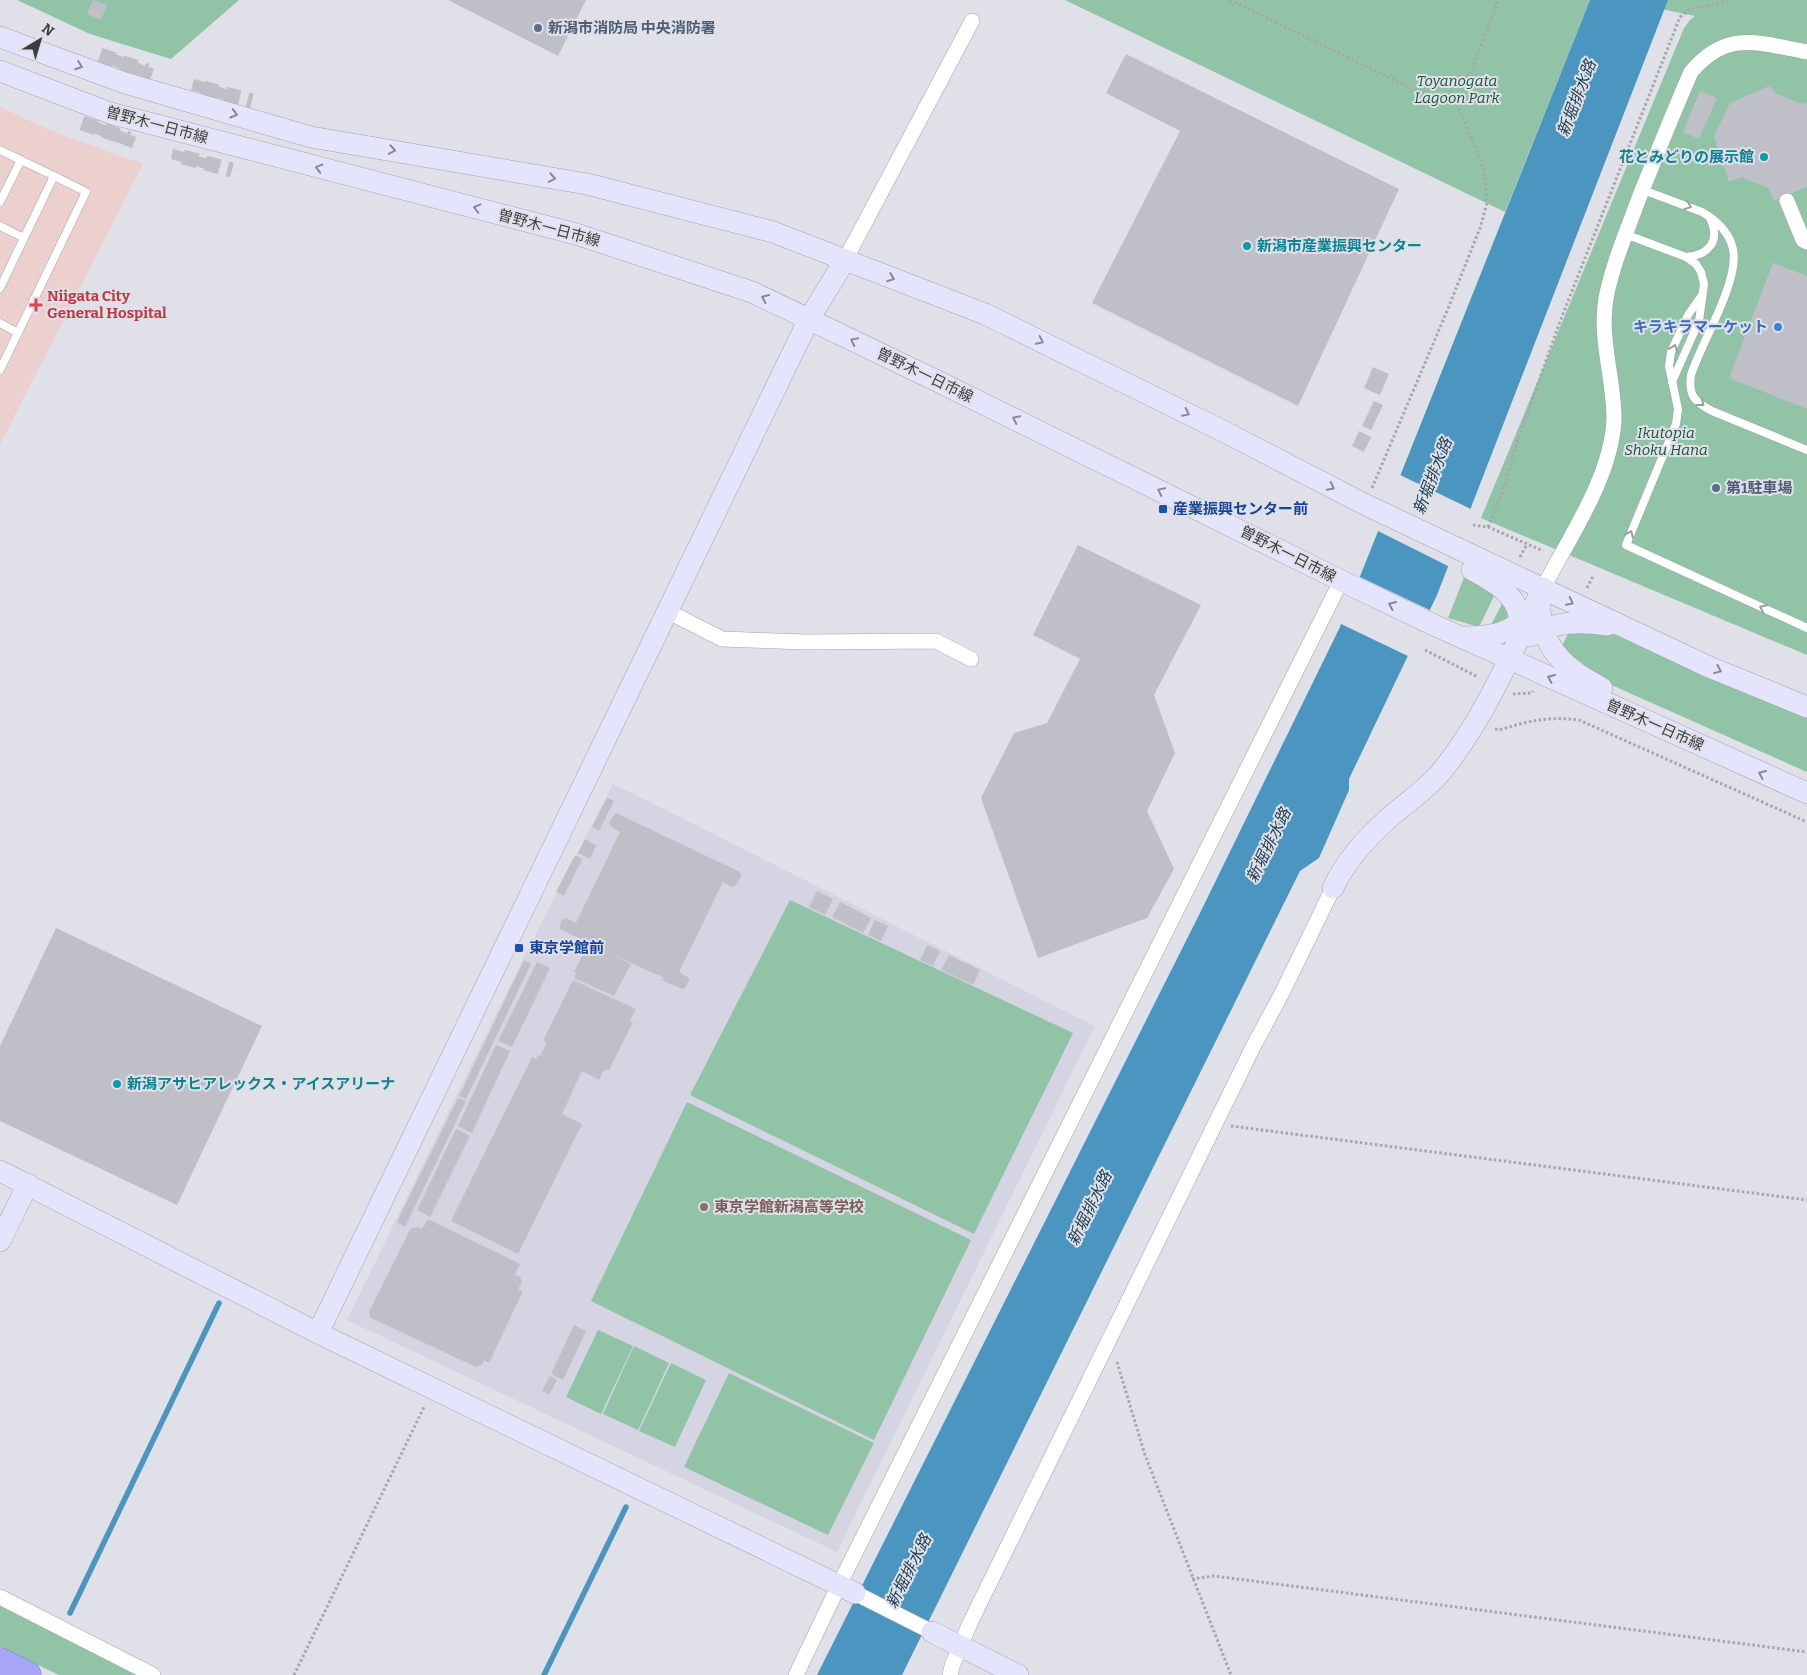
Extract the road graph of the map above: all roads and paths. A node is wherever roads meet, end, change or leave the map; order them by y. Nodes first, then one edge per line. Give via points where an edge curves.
1 (1230, 0) edge
2 (1498, 0) edge
3 (1728, 0) edge
4 (972, 21) dead end
5 (0, 37) edge
6 (1807, 52) edge
7 (0, 71) edge
8 (1448, 83) junction
9 (0, 150) edge
10 (21, 160) junction
11 (54, 176) junction
12 (1643, 190) junction
13 (1787, 201) dead end
14 (0, 202) edge
15 (1710, 216) junction
16 (0, 226) edge
17 (1625, 234) junction
18 (24, 238) junction
19 (1807, 242) edge
20 (1686, 258) junction
21 (845, 260) junction
22 (0, 288) edge
23 (1702, 295) junction
24 (809, 319) junction
25 (0, 323) edge
26 (18, 333) junction
27 (0, 370) edge
28 (1672, 382) junction
29 (1807, 450) edge
30 (1378, 510) junction
31 (1473, 525) dead end
32 (1488, 527) junction
33 (1543, 551) dead end
34 (1460, 557) junction
35 (1594, 576) dead end
36 (1343, 582) junction
37 (1543, 588) junction
38 (1584, 593) dead end
39 (667, 611) junction
40 (1543, 628) junction
41 (1626, 628) junction
42 (1807, 628) edge
43 (1520, 635) junction
44 (1461, 637) junction
45 (1425, 650) dead end
46 (971, 659) dead end
47 (1480, 678) dead end
48 (1537, 687) dead end
49 (1507, 691) dead end
50 (1807, 707) edge
51 (1474, 725) junction
52 (1674, 734) junction
53 (1807, 794) edge
54 (1807, 822) edge
55 (1333, 888) joint
56 (1216, 1124) junction
57 (0, 1170) edge
58 (28, 1184) junction
59 (1807, 1200) edge
60 (0, 1241) edge
61 (318, 1333) junction
62 (1104, 1350) junction
63 (433, 1388) junction
64 (1192, 1579) junction
65 (847, 1589) junction
66 (0, 1597) edge
67 (932, 1632) joint
68 (961, 1647) junction
69 (1807, 1652) edge
70 (0, 1662) edge
71 (27, 1675) edge
72 (153, 1675) edge
73 (294, 1675) edge
74 (796, 1675) edge
75 (950, 1675) edge
76 (1018, 1675) edge
77 (1231, 1675) edge

1 - 8 path via 1419,92
2 - 8 path via 1470,75
3 - 32 path via 1690,9 1680,17 1561,319
4 - 21 street
5 -> 21 main road, 曽野木一日市線 via 125,83 311,137 587,184 773,232
6 - 12 street via 1736,42 1715,49 1701,60 1691,72
24 -> 7 main road, 曽野木一日市線 via 752,292 576,234 110,113
8 - 30 path via 1484,169 1487,203
9 - 10 lane
10 - 11 lane
10 - 14 lane
11 - 18 lane
11 - 26 lane via 86,192
12 -> 15 lane
12 - 17 street
13 - 19 street via 1803,240
15 - 20 lane via 1714,230 1712,242 1703,254
15 -> 29 lane via 1725,230 1730,240 1734,266 1692,370 1689,386 1692,395 1712,411
16 - 18 lane
17 - 20 lane
17 - 37 street via 1612,274 1604,325 1614,419 1607,460 1584,512
18 - 22 lane
20 - 23 lane via 1701,272
21 - 24 main road
21 -> 30 main road, 曽野木一日市線 via 985,314
23 - 28 lane via 1698,321
28 -> 23 lane via 1671,352
36 -> 24 main road, 曽野木一日市線
24 - 39 main road
25 - 26 lane
26 - 27 lane
42 -> 28 lane via 1626,545 1676,424 1678,409
30 - 34 main road, 曽野木一日市線
31 - 32 path
32 - 33 path
34 - 37 main road, 曽野木一日市線
34 - 43 main road via 1509,594 1516,605
35 - 38 path
44 -> 36 main road, 曽野木一日市線
36 - 65 street
37 - 40 main road via 1539,605
37 -> 41 main road, 曽野木一日市線
37 - 43 main road
39 - 46 street via 722,639 936,641
39 - 61 main road
40 - 41 main road via 1582,622
40 - 43 main road
40 - 52 main road via 1550,648 1565,665 1642,708
41 -> 50 main road, 曽野木一日市線
43 - 44 main road, 曽野木一日市線
43 - 44 main road via 1507,631 1485,637
43 - 51 main road
52 -> 43 main road, 曽野木一日市線
45 - 47 path
48 - 49 path via 1532,693 1515,695
51 - 54 path via 1499,730 1533,720 1579,720
51 - 55 main road via 1429,786 1389,818 1351,856
53 -> 52 main road, 曽野木一日市線
55 - 56 street
56 - 59 path
56 - 62 street
57 - 58 main road
58 - 60 main road
58 - 61 main road
61 - 63 main road
62 - 64 path via 1118,1362 1145,1455
62 - 68 street
63 - 65 main road
63 - 73 path
64 - 69 path via 1214,1576
64 - 77 path
65 - 67 street
65 - 74 street
66 - 72 street
67 - 68 main road
68 - 75 street
68 - 76 main road
70 - 71 highway

